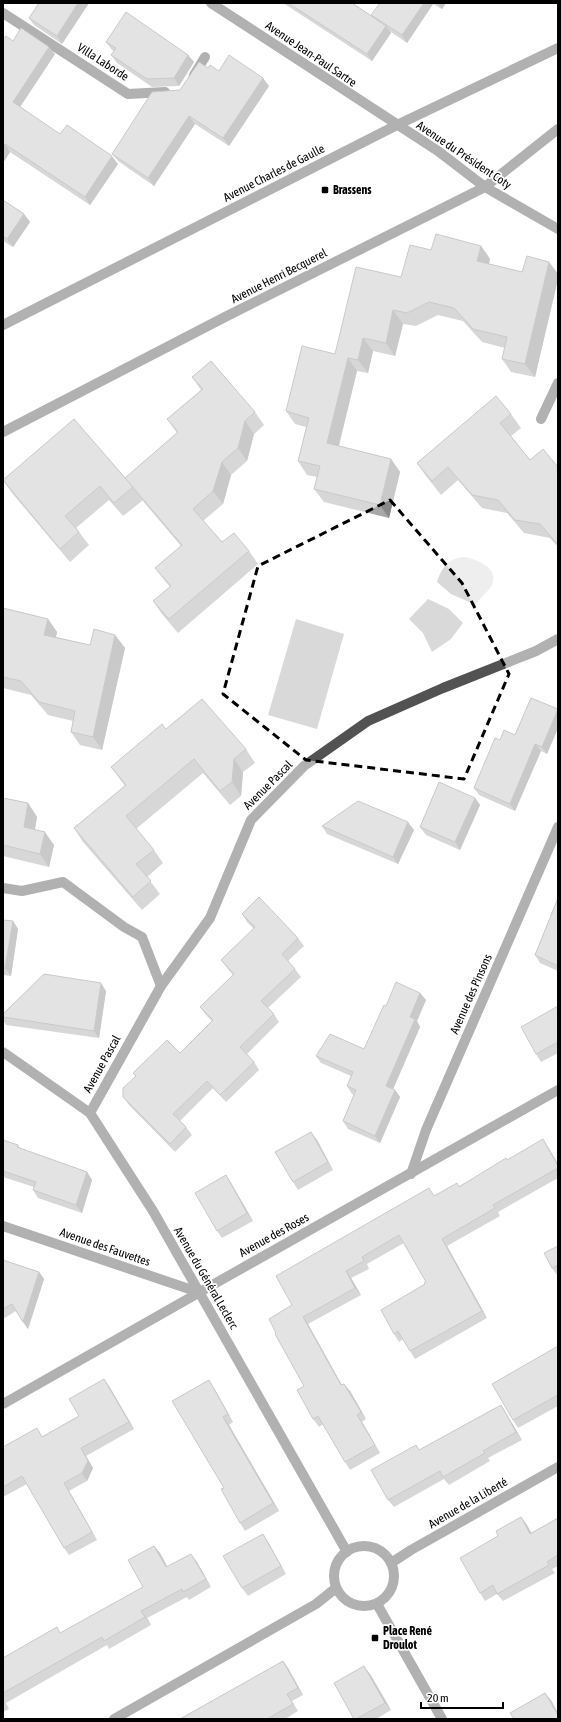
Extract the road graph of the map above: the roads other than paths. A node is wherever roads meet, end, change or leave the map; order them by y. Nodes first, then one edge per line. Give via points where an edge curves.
1 (211, 3) edge
2 (3, 13) edge
3 (558, 48) edge
4 (205, 57) dead end
5 (187, 86) edge
6 (175, 92) edge
7 (397, 125) junction
8 (558, 129) edge
9 (485, 188) junction
10 (558, 229) edge
11 (3, 325) edge
12 (558, 383) edge
13 (541, 419) dead end
14 (3, 432) edge
15 (558, 638) edge
16 (558, 827) edge
17 (3, 888) edge
18 (161, 986) junction
19 (3, 1052) edge
20 (558, 1090) edge
21 (90, 1113) junction
22 (412, 1174) junction
23 (3, 1226) edge
24 (198, 1292) junction
25 (3, 1404) edge
26 (558, 1467) edge
27 (347, 1552) junction
28 (391, 1563) junction
29 (336, 1588) junction
30 (378, 1604) junction
31 (114, 1719) edge
32 (442, 1719) edge

1 - 7 street, Avenue Jean-Paul Sartre
2 - 6 street, Villa Laborde via 128,94
3 - 7 street, Avenue Charles de Gaulle
4 - 5 street
7 - 9 street, Avenue du Président Coty via 438,151
7 - 11 street, Avenue Charles de Gaulle
8 - 9 street, Avenue Henri Becquerel
9 - 10 street, Avenue du Président Coty
9 - 14 street, Avenue Henri Becquerel via 225,317
12 - 13 street
15 - 18 street, Avenue Pascal via 536,651 368,721 304,766 251,820 210,918
16 - 22 street, Avenue des Pinsons via 426,1130
17 - 18 street via 22,892 63,882 124,927 142,937
18 - 21 street, Avenue Pascal
19 - 21 street, Avenue du Général Leclerc
20 - 22 street, Avenue des Roses
21 - 24 street, Avenue du Général Leclerc via 153,1211
22 - 24 street, Avenue des Roses
23 - 24 street, Avenue des Fauvettes
24 - 25 street, Avenue des Roses
24 - 27 street, Avenue du Général Leclerc
26 - 28 street, Avenue de la Liberté
27 - 28 street via 366,1546 385,1554
27 - 29 street via 335,1568
28 - 30 street via 394,1581 391,1590
29 - 30 street via 349,1603 358,1606
29 - 31 street via 316,1604
30 - 32 street

